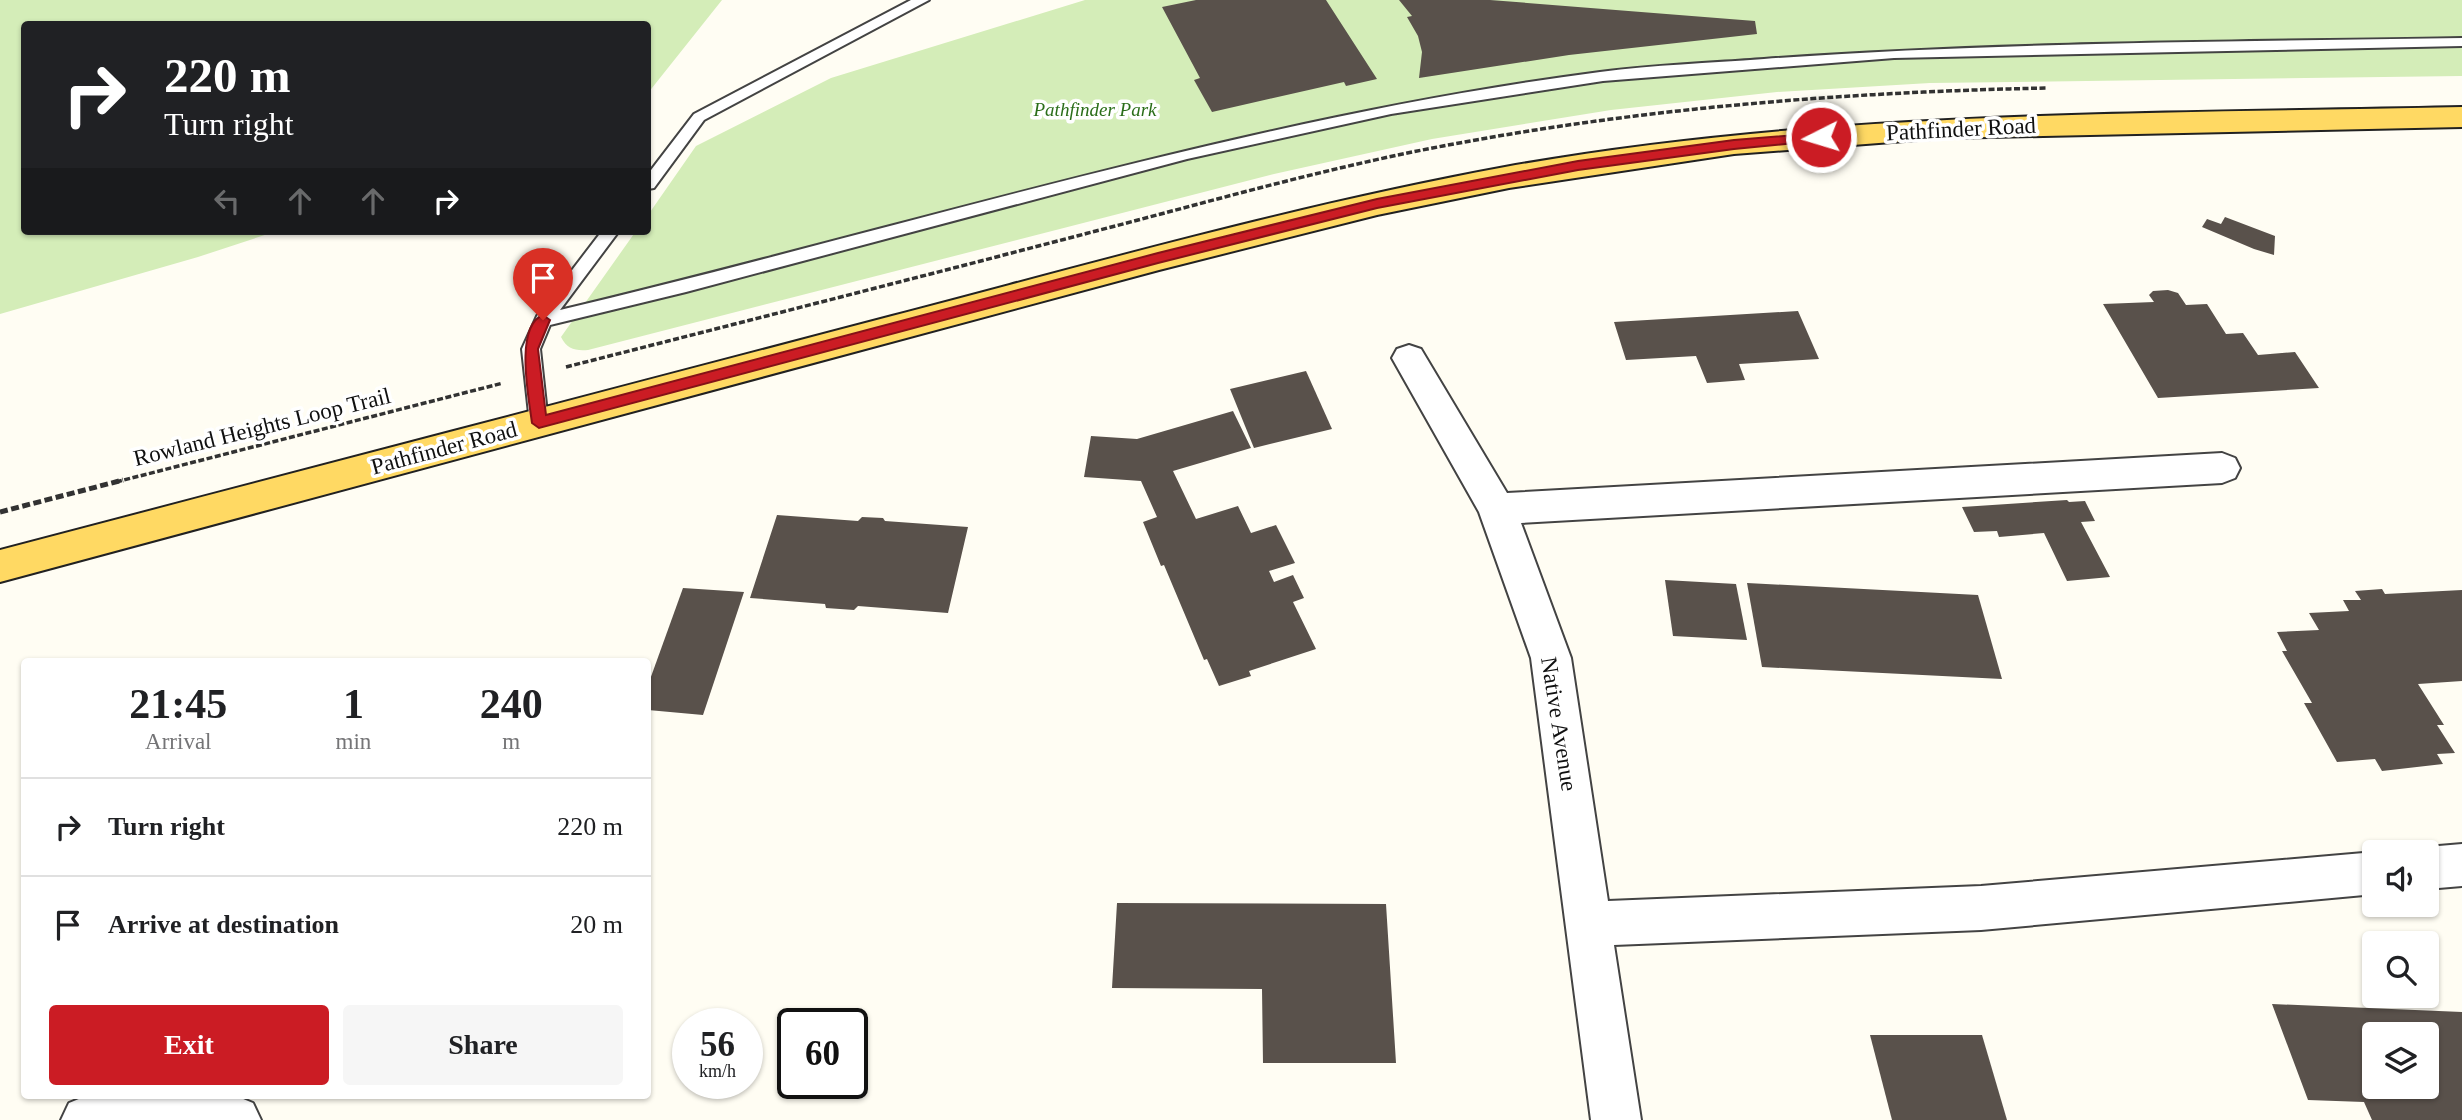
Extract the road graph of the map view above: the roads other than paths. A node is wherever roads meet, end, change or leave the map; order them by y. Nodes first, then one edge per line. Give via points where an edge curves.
1 (922, 0) edge
2 (2462, 42) edge
3 (2462, 117) edge
4 (651, 180) edge
5 (608, 235) edge
6 (543, 320) junction
7 (1409, 358) dead end
8 (539, 423) junction
9 (2222, 468) dead end
10 (1497, 509) junction
11 (0, 566) edge
12 (2462, 865) edge
13 (2439, 867) edge
14 (2362, 874) edge
15 (1589, 924) junction
16 (86, 1120) edge
17 (236, 1120) edge
18 (1616, 1120) edge

1 - 4 lane via 699,117
2 - 6 lane via 1894,54 1603,76 1391,109 1186,154
3 - 8 main road, Pathfinder Road via 1944,128 1734,144 1578,165 1430,192 1285,226
5 - 6 lane
6 - 8 lane via 531,349
7 - 10 street, Native Avenue
8 - 11 main road, Pathfinder Road
9 - 10 street
10 - 15 street, Native Avenue via 1551,658
12 - 13 street
14 - 15 street via 1981,908
15 - 18 street, Native Avenue
16 - 17 street via 198,1110

